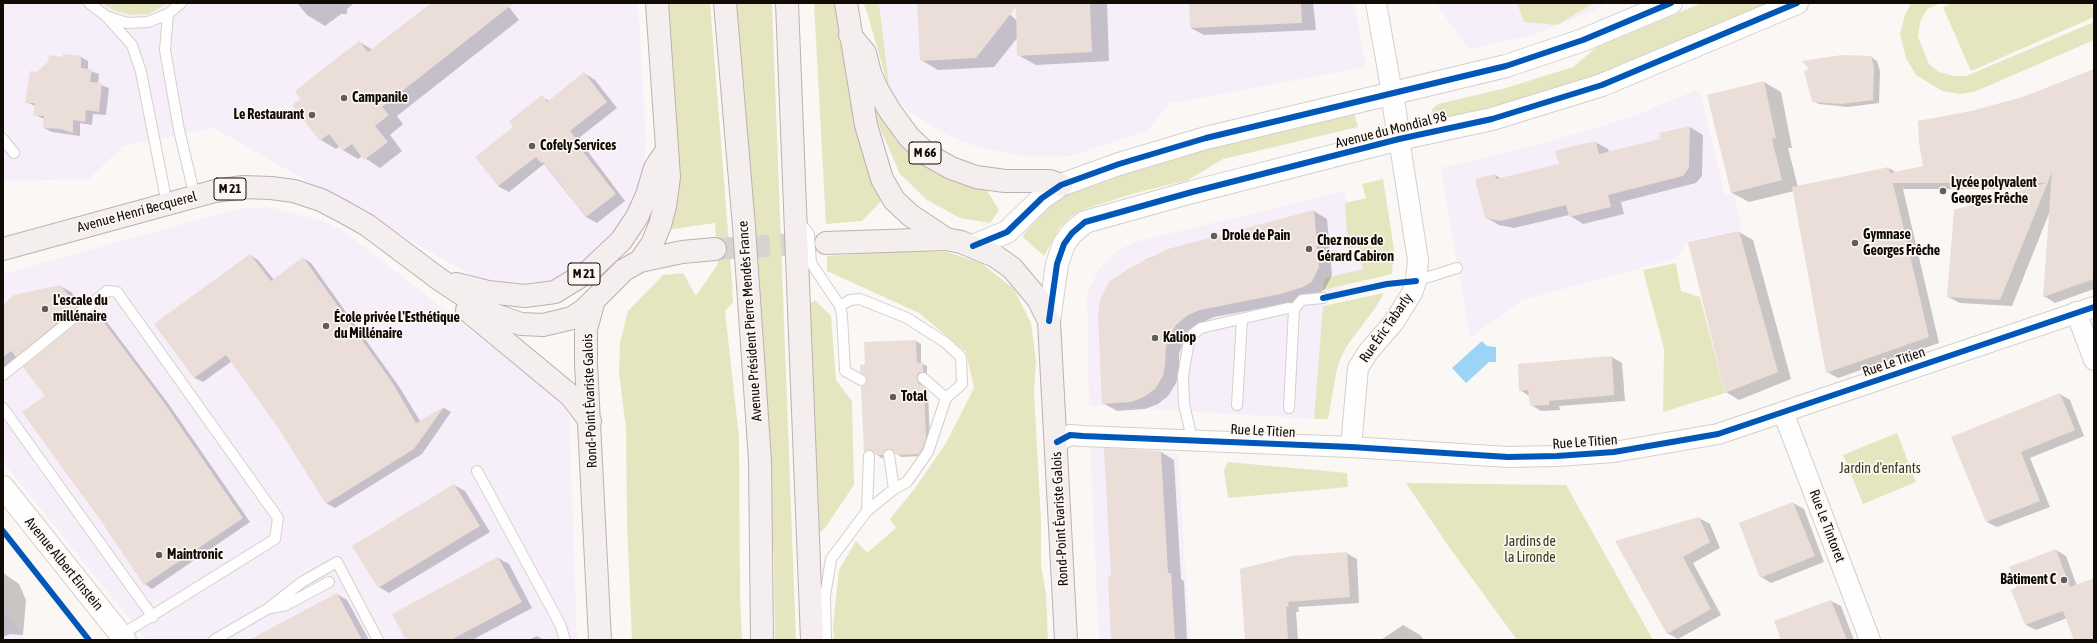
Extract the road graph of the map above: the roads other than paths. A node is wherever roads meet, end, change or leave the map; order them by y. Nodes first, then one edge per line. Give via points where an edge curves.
1 (89, 3) edge
2 (181, 3) edge
3 (657, 3) edge
4 (725, 3) edge
5 (787, 3) edge
6 (846, 3) edge
7 (1376, 3) edge
8 (1671, 3) edge
9 (1797, 3) edge
10 (168, 14) junction
11 (106, 16) junction
12 (850, 35) junction
13 (1392, 93) junction
14 (3, 139) edge
15 (1399, 139) junction
16 (667, 150) junction
17 (14, 153) dead end
18 (1061, 185) junction
19 (195, 197) junction
20 (167, 204) junction
21 (795, 216) junction
22 (946, 239) junction
23 (826, 243) tunnel mouth
24 (973, 246) junction
25 (3, 249) edge
26 (715, 249) tunnel mouth
27 (640, 261) junction
28 (1457, 268) dead end
29 (439, 280) junction
30 (1416, 281) junction
31 (1323, 298) dead end
32 (594, 300) junction
33 (840, 306) junction
34 (1294, 309) junction
35 (2085, 309) edge
36 (1242, 319) junction
37 (1049, 321) junction
38 (2094, 360) edge
39 (3, 375) edge
40 (923, 378) dead end
41 (861, 380) dead end
42 (946, 398) junction
43 (1237, 405) dead end
44 (3, 408) edge
45 (1289, 408) dead end
46 (1783, 412) junction
47 (590, 421) junction
48 (1192, 439) junction
49 (1056, 442) junction
50 (1351, 447) junction
51 (889, 455) dead end
52 (868, 456) dead end
53 (477, 471) dead end
54 (3, 487) edge
55 (894, 489) junction
56 (867, 511) junction
57 (329, 582) dead end
58 (269, 608) junction
59 (153, 617) junction
60 (123, 638) edge
61 (214, 640) edge
62 (378, 640) edge
63 (565, 640) edge
64 (600, 640) edge
65 (762, 640) edge
66 (812, 640) edge
67 (826, 640) edge
68 (1066, 640) edge
69 (1870, 640) edge

1 - 11 lane
2 - 10 lane
3 - 16 main road
4 - 65 main road, Avenue Président Pierre Mendès France via 760,461
5 - 21 main road
6 - 12 main road
7 - 13 street
8 - 13 main road via 1542,55
9 - 15 main road, Avenue du Mondial 98 via 1602,85 1492,119
10 - 11 lane via 148,22 127,23
10 - 19 lane via 165,50 179,130
11 - 20 lane via 132,45 141,72
12 - 18 main road, M 66 via 865,53 872,78 890,111 909,137 928,155 951,168 976,177 1005,181 1050,181
12 - 22 main road via 866,125 882,179 894,200 910,216
13 - 15 main road, Avenue du Mondial 98
13 - 18 main road via 1206,138 1119,164
14 - 17 lane
15 - 30 street, Rue Éric Tabarly via 1418,260
15 - 37 main road, Avenue du Mondial 98 via 1085,222 1064,244 1057,264
16 - 27 main road via 669,177 665,206 652,244
16 - 29 main road, M 21 via 655,168 637,217 620,241 589,271 555,292 525,296 488,292
18 - 24 main road via 1042,198 1006,232
19 - 20 main road, Avenue Henri Becquerel / M 21
19 - 29 main road, Avenue Henri Becquerel / M 21 via 243,187 271,188 301,194 326,203 366,225
20 - 25 main road, Avenue Henri Becquerel / M 21
21 - 33 lane via 809,234 811,263
21 - 66 main road
22 - 23 main road, Rond-Point Évariste Galois
22 - 24 main road, Rond-Point Évariste Galois
24 - 37 main road, Rond-Point Évariste Galois via 995,256 1012,268 1038,299
26 - 27 main road, Rond-Point Évariste Galois via 682,252
27 - 32 main road, Rond-Point Évariste Galois via 624,270
28 - 30 lane
29 - 32 main road, Avenue Henri Becquerel / M 21 via 492,314 521,324 543,325 561,322 584,310
29 - 47 main road, Avenue Henri Becquerel / M 21 via 473,316 571,396
30 - 50 street, Rue Éric Tabarly via 1401,310 1358,368
31 - 34 lane via 1302,300
32 - 47 main road, Rond-Point Évariste Galois via 586,329
33 - 41 lane via 845,371
33 - 42 lane via 850,300 860,299 907,318 946,343 961,358 962,384
34 - 36 lane via 1288,308
34 - 45 lane
35 - 38 street
35 - 46 street, Rue Le Titien
36 - 43 lane
36 - 48 lane via 1201,328 1189,341 1182,386
37 - 49 main road, Rond-Point Évariste Galois
39 - 59 lane via 107,291 118,292 278,518 275,539
40 - 42 lane
42 - 55 lane via 928,452 907,482
44 - 59 lane
46 - 50 street, Rue Le Titien via 1718,434 1614,452 1508,457
46 - 69 street, Rue Le Tintoret
47 - 64 main road, Rond-Point Évariste Galois
48 - 49 street, Rue Le Titien via 1070,436
48 - 50 street, Rue Le Titien
49 - 68 main road, Rond-Point Évariste Galois
51 - 55 lane
52 - 56 lane
53 - 63 lane via 560,624
54 - 60 main road, Avenue Albert Einstein
55 - 56 lane
56 - 67 lane via 831,559 825,596
57 - 58 lane via 286,605
58 - 61 lane
58 - 62 lane via 302,582 337,562
59 - 60 lane

